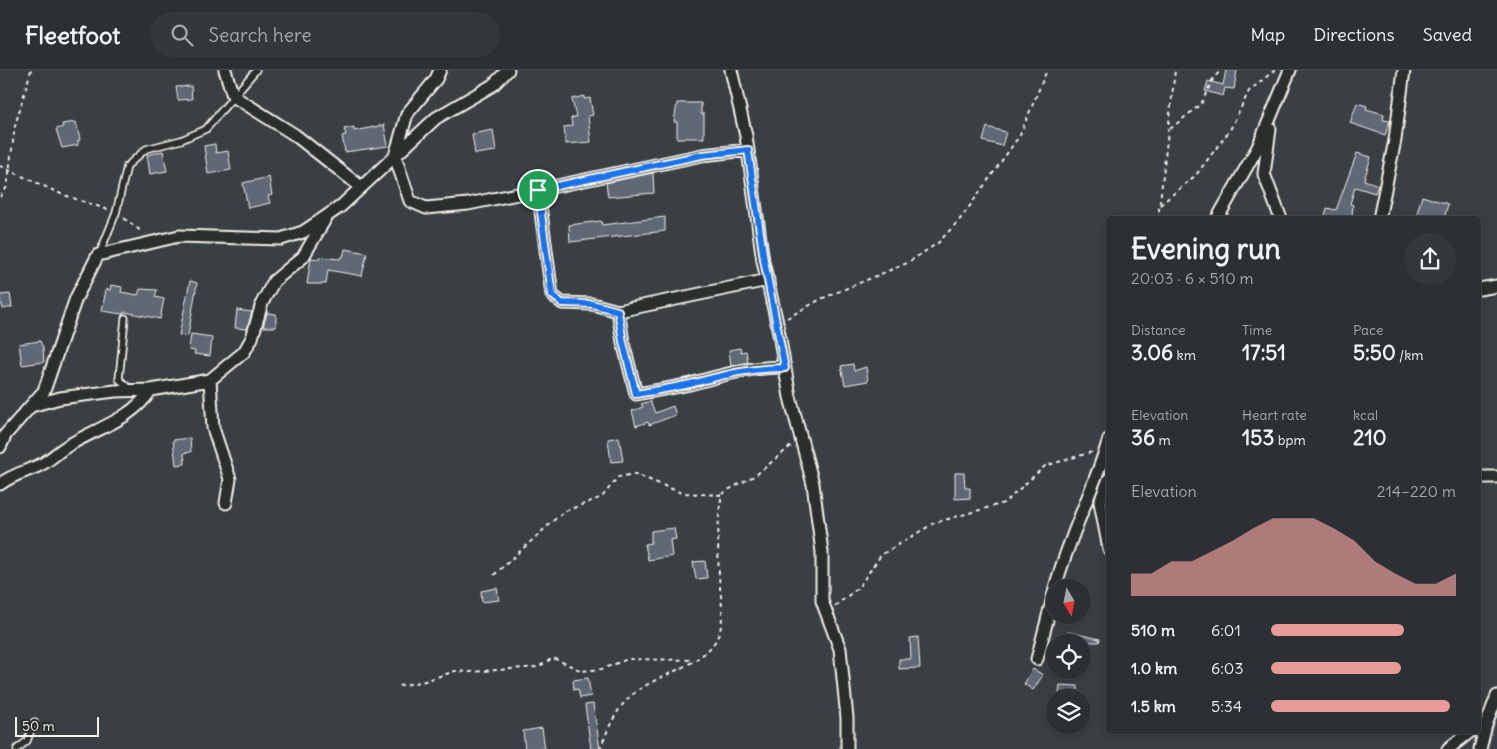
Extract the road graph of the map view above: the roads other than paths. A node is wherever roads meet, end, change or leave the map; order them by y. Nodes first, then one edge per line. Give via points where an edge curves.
1 (225, 70) edge
2 (256, 70) edge
3 (440, 70) edge
4 (508, 70) edge
5 (732, 70) edge
6 (1290, 70) edge
7 (1404, 70) edge
8 (233, 96) junction
9 (1273, 115) junction
10 (748, 150) junction
11 (395, 156) junction
12 (362, 187) junction
13 (538, 190) junction
14 (1219, 216) edge
15 (1281, 216) edge
16 (1380, 216) edge
17 (326, 217) junction
18 (98, 255) junction
19 (768, 280) junction
20 (1497, 286) edge
21 (1481, 289) edge
22 (618, 311) junction
23 (125, 318) dead end
24 (785, 368) junction
25 (210, 380) junction
26 (150, 390) junction
27 (133, 391) junction
28 (31, 406) junction
29 (1106, 446) edge
30 (0, 447) edge
31 (1481, 477) edge
32 (1497, 478) edge
33 (0, 484) edge
34 (1106, 486) edge
35 (226, 503) dead end
36 (1106, 533) edge
37 (1058, 579) edge
38 (1046, 624) edge
39 (1037, 659) dead end
40 (1497, 696) edge
41 (34, 722) dead end
42 (1482, 727) edge
43 (1467, 734) edge
44 (17, 749) edge
45 (847, 749) edge
46 (1448, 749) edge
47 (1480, 749) edge

1 - 8 street
2 - 8 lane
3 - 11 street via 407,114
4 - 11 street via 493,85 436,118
5 - 10 street
6 - 9 street
7 - 16 street via 1395,140
8 - 12 street via 295,135
8 - 18 lane via 206,129 181,140 146,149 127,166 116,213
9 - 14 street
9 - 15 street via 1264,174
10 - 13 street via 702,155
10 - 19 street
11 - 12 street
11 - 13 street via 410,201 426,208 468,204
12 - 17 street
13 - 22 street via 552,295 562,303 592,304
17 - 18 street via 303,232 281,239 179,236
17 - 25 street via 303,257 274,281 244,352
18 - 28 street via 76,298 44,391
19 - 22 street
19 - 24 street
20 - 21 street
22 - 24 street via 636,394 727,372
23 - 27 lane via 119,379
24 - 45 street via 813,484 822,552 822,601 840,649
25 - 26 street
25 - 35 street via 213,428 230,479
26 - 27 street
26 - 33 street via 141,404 114,423 79,439 49,460 13,474
27 - 28 street via 60,398
28 - 30 street via 6,434
29 - 37 street
31 - 32 street
34 - 36 street via 1100,502
38 - 39 street
40 - 42 street
41 - 44 lane via 27,741
42 - 47 street
43 - 46 street

